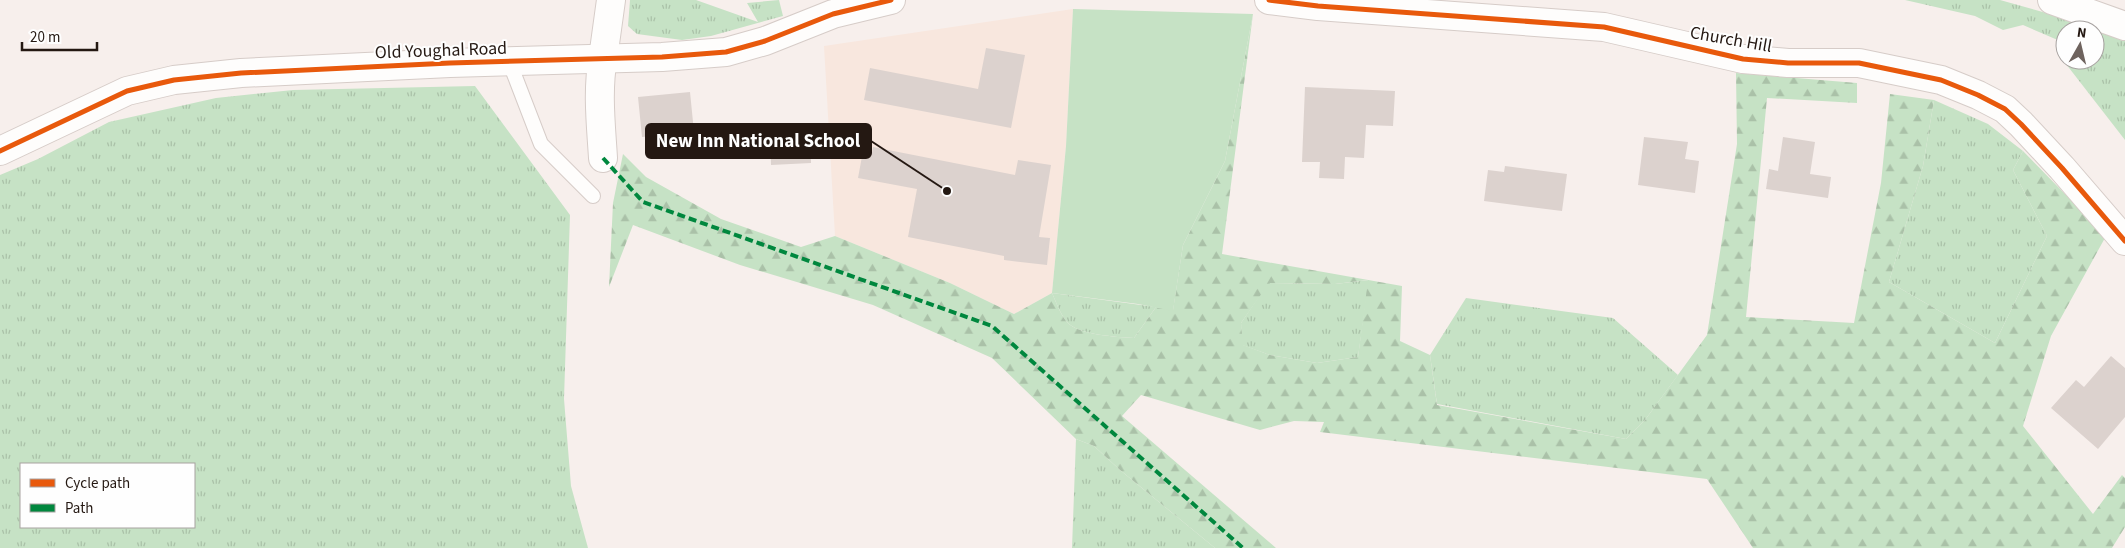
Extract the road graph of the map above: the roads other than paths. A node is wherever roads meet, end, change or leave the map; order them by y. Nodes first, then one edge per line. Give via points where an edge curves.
1 (611, 0) edge
2 (891, 0) edge
3 (1269, 0) edge
4 (2052, 0) edge
5 (2125, 26) edge
6 (603, 58) junction
7 (509, 61) junction
8 (0, 151) edge
9 (603, 158) dead end
10 (593, 196) dead end
11 (2125, 241) edge

1 - 6 street
2 - 6 street, Old Youghal Road via 833,14 766,41 726,52
3 - 11 street, Church Hill via 1604,27 1743,59 1860,63 1941,80 1978,95 2010,114
4 - 5 street
6 - 7 street, Old Youghal Road
6 - 9 street via 599,108
7 - 8 street, Old Youghal Road via 240,73 174,80 127,91
7 - 10 lane via 541,144

